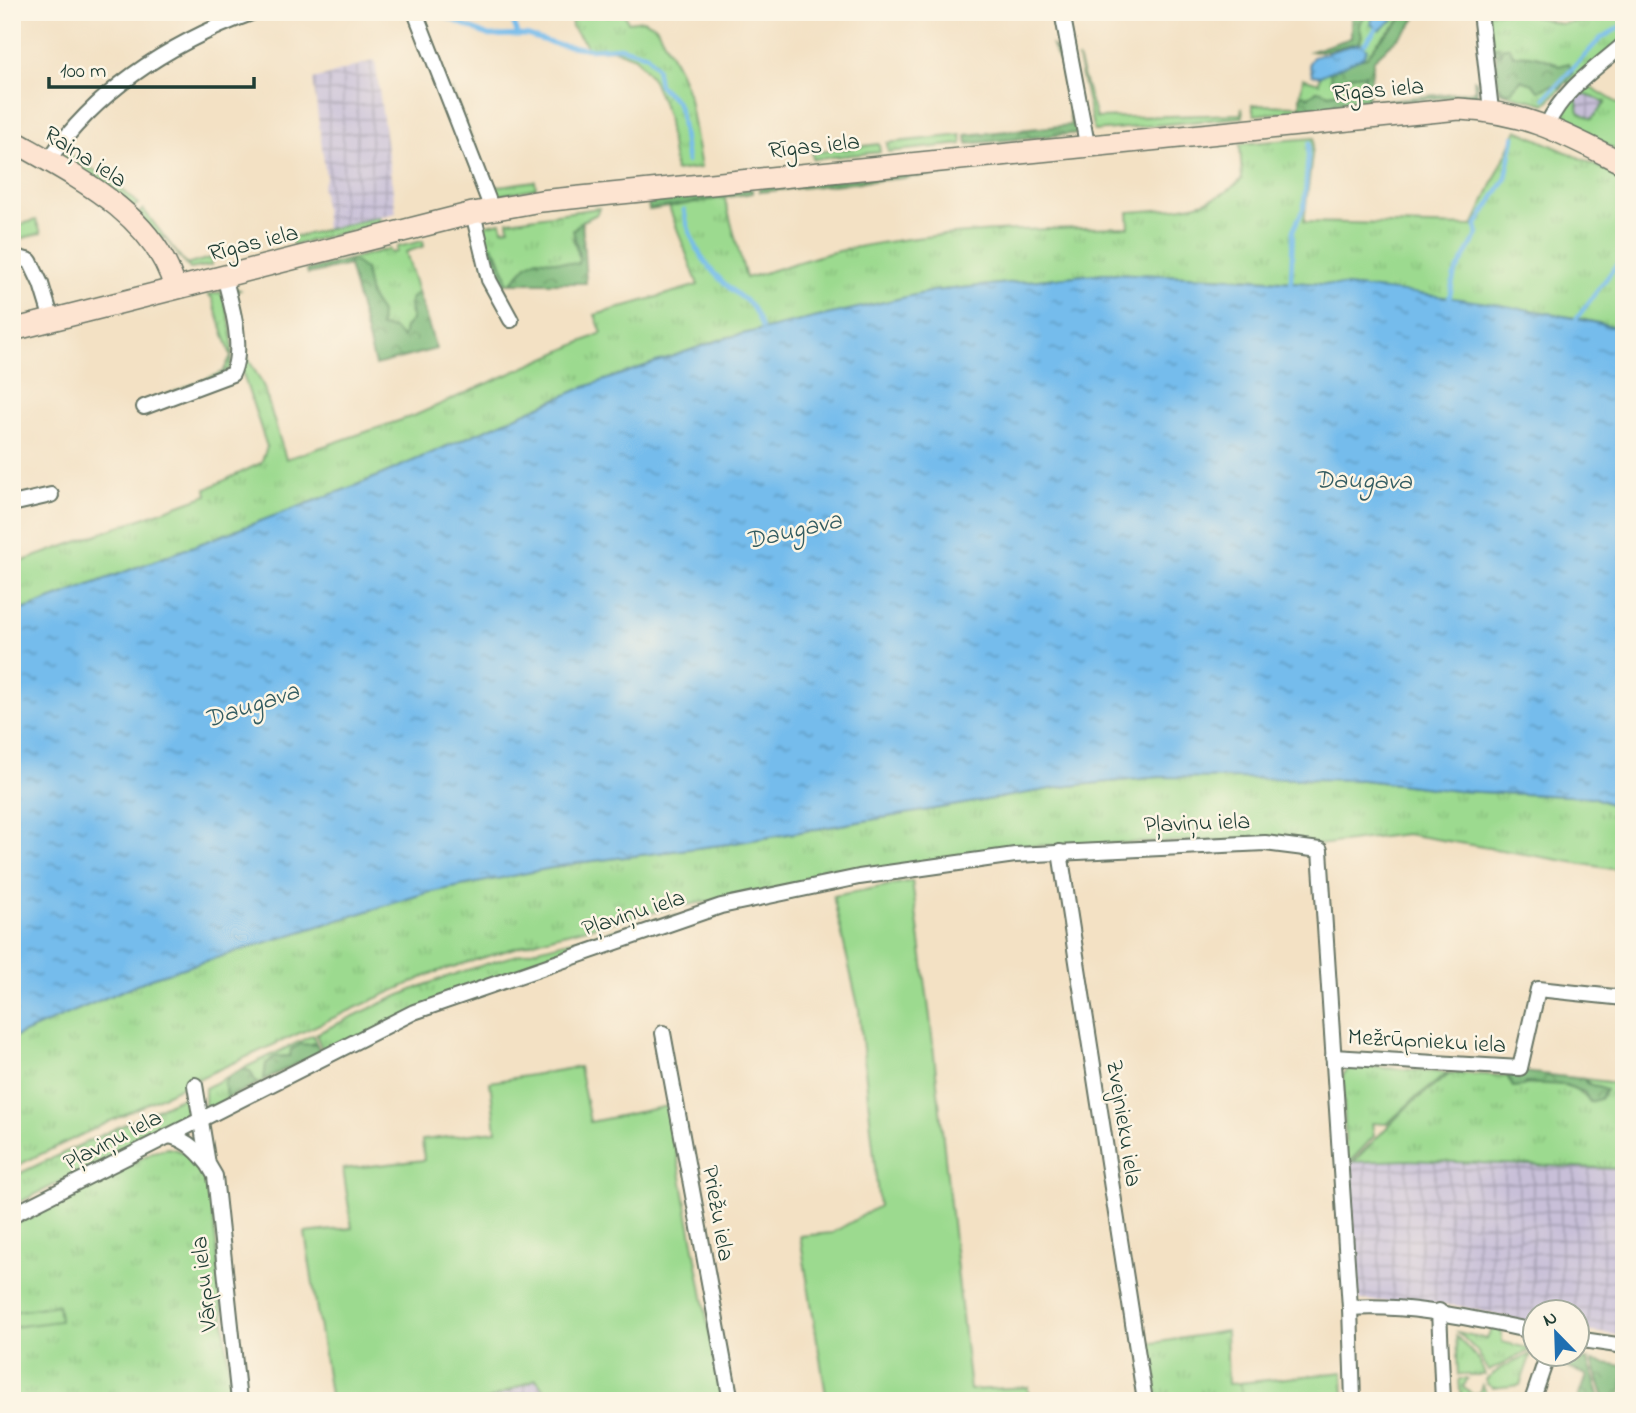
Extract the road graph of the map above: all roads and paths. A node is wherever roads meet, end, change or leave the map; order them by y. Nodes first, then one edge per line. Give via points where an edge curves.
1 (254, 12) edge
2 (415, 12) edge
3 (1062, 12) edge
4 (1480, 12) edge
5 (1624, 44) edge
6 (1491, 110) junction
7 (1547, 125) junction
8 (12, 140) edge
9 (1087, 144) junction
10 (48, 161) junction
11 (1624, 164) edge
12 (482, 211) junction
13 (12, 257) edge
14 (224, 276) junction
15 (175, 288) junction
16 (52, 320) junction
17 (511, 320) dead end
18 (12, 330) edge
19 (144, 407) dead end
20 (51, 495) dead end
21 (12, 504) edge
22 (1320, 850) joint
23 (1060, 852) junction
24 (1624, 998) edge
25 (663, 1032) dead end
26 (1333, 1057) junction
27 (195, 1085) dead end
28 (202, 1119) junction
29 (168, 1136) junction
30 (208, 1164) junction
31 (12, 1215) edge
32 (1350, 1308) junction
33 (1439, 1311) junction
34 (1520, 1328) edge
35 (1590, 1341) edge
36 (1624, 1346) edge
37 (1543, 1368) edge
38 (239, 1401) edge
39 (730, 1401) edge
40 (1145, 1401) edge
41 (1353, 1401) edge
42 (1443, 1401) edge
43 (1532, 1401) edge

1 - 10 street via 191,38 145,65 84,115
2 - 12 street
3 - 9 street
4 - 6 street
5 - 7 street via 1571,89
6 - 7 main road, Rīgas iela
6 - 9 main road, Rīgas iela via 1425,111
7 - 11 main road, Rīgas iela
8 - 10 main road, Raiņa iela
9 - 12 main road, Rīgas iela via 602,193
10 - 15 main road, Raiņa iela via 115,204 167,261
12 - 14 main road, Rīgas iela
12 - 17 street via 488,280
13 - 16 street via 30,261
14 - 15 main road, Rīgas iela
14 - 19 street via 234,328 232,374
15 - 16 main road, Rīgas iela
16 - 18 main road, Rīgas iela
20 - 21 street
22 - 23 street, Pļaviņu iela via 1265,843
22 - 26 street, Mežrūpnieku iela
23 - 28 street, Pļaviņu iela via 859,877 721,906 414,1012
23 - 40 street, Zvejnieku iela
24 - 26 street, Mežrūpnieku iela via 1538,989 1520,1068
25 - 39 street, Priežu iela
26 - 32 street, Mežrūpnieku iela
27 - 28 street, Vārpu iela
28 - 29 street, Pļaviņu iela
28 - 30 street, Vārpu iela
29 - 30 street via 197,1149
29 - 31 street, Pļaviņu iela
30 - 38 street, Vārpu iela via 215,1176
32 - 33 street
32 - 41 street, Mežrūpnieku iela
33 - 34 street
33 - 42 street
35 - 36 street
37 - 43 street

